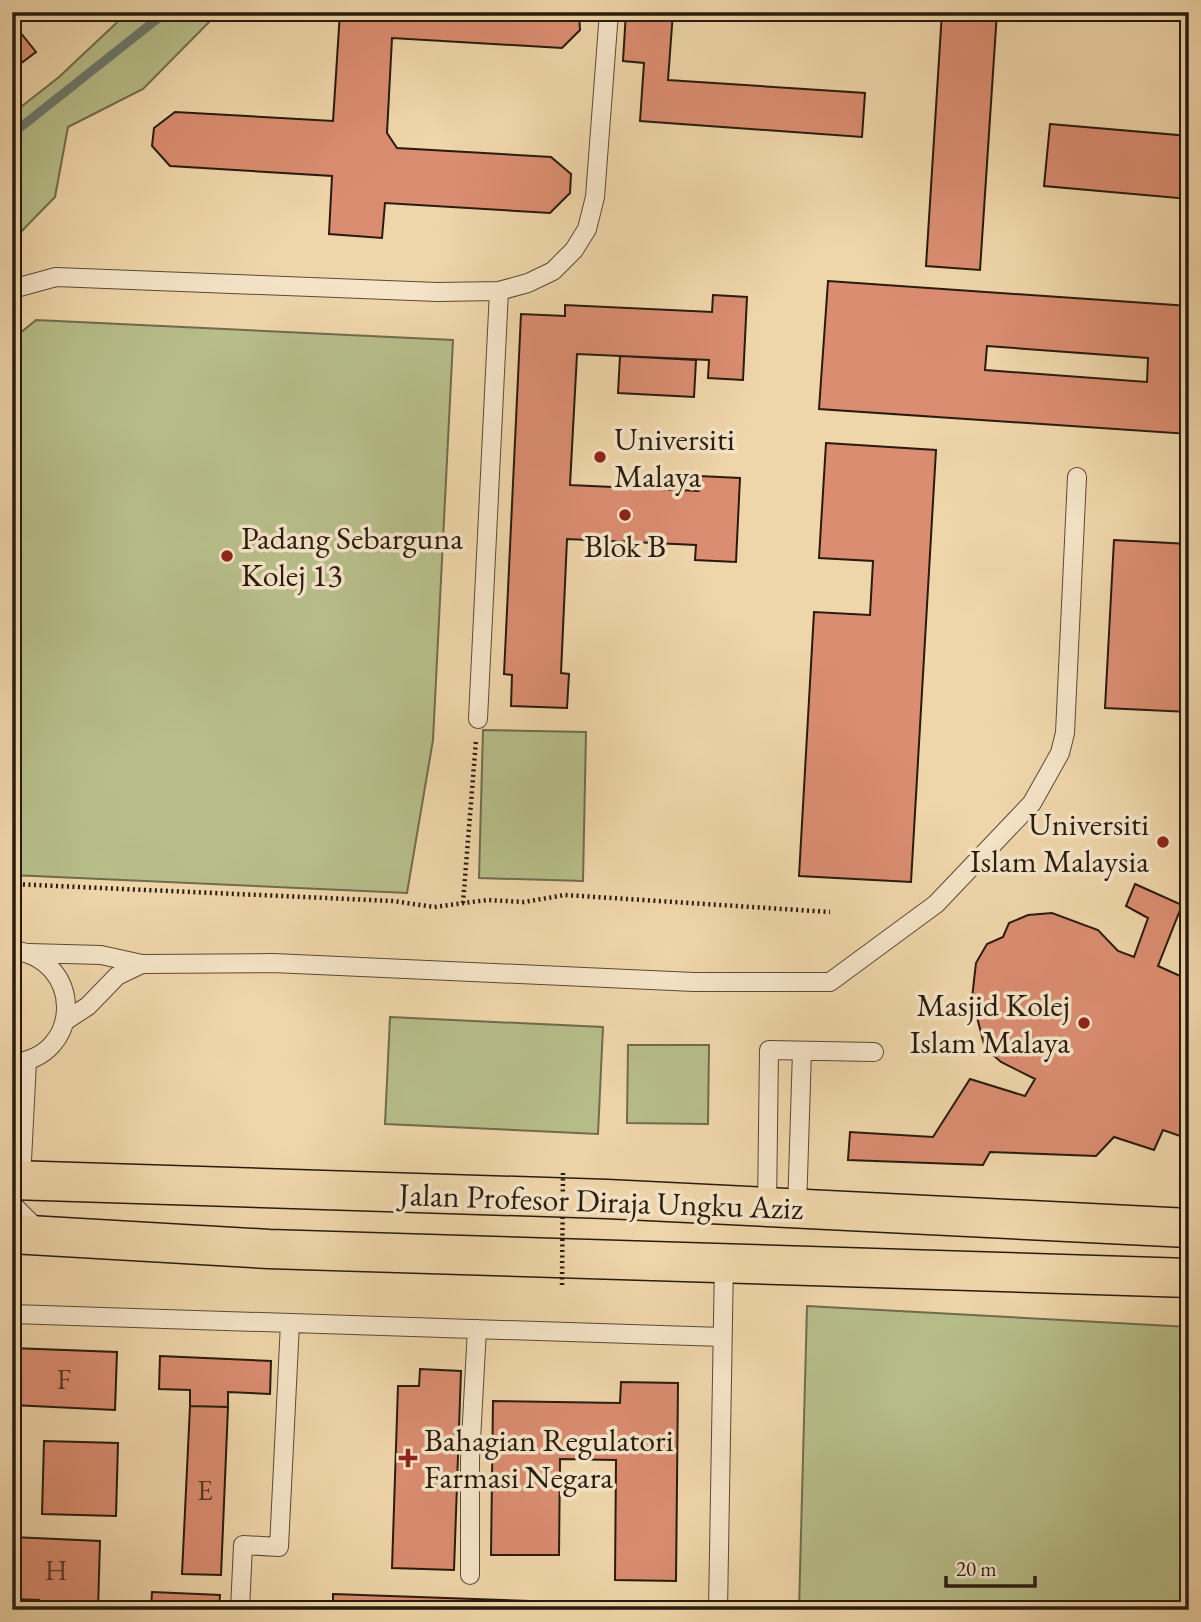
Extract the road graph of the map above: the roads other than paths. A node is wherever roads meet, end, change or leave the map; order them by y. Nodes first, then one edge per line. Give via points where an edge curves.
1 (609, 12) edge
2 (12, 289) edge
3 (499, 291) junction
4 (1077, 477) dead end
5 (478, 719) road end
6 (21, 952) edge
7 (142, 964) junction
8 (65, 1021) junction
9 (802, 1051) junction
10 (874, 1052) dead end
11 (20, 1062) edge
12 (15, 1188) edge
13 (782, 1208) junction
14 (1189, 1227) edge
15 (29, 1234) edge
16 (724, 1262) junction
17 (912, 1268) junction
18 (1189, 1278) edge
19 (1189, 1300) edge
20 (12, 1314) edge
21 (290, 1323) junction
22 (477, 1329) junction
23 (722, 1337) junction
24 (470, 1575) dead end
25 (240, 1610) edge
26 (718, 1610) edge

1 - 3 lane via 595,197 587,229 553,271
2 - 3 lane via 56,277
3 - 5 lane
4 - 7 lane via 1065,733 1060,753 1032,803 936,904 830,982 695,982 273,963
6 - 7 lane via 101,955
6 - 8 lane via 44,961 64,988
7 - 8 lane via 117,976 88,1006
8 - 11 lane via 44,1052
9 - 10 lane
9 - 13 lane
9 - 13 lane via 769,1050
11 - 12 lane
12 - 13 main road, Jalan Profesor Diraja Ungku Aziz
12 - 15 lane
13 - 14 main road, Jalan Profesor Diraja Ungku Aziz
15 - 16 main road, Jalan Profesor Diraja Ungku Aziz via 269,1249
16 - 17 main road, Jalan Profesor Diraja Ungku Aziz
16 - 23 lane
17 - 18 main road, Jalan Profesor Diraja Ungku Aziz
17 - 19 main road
20 - 21 lane
21 - 22 lane
21 - 25 lane via 279,1547 243,1545
22 - 23 lane
22 - 24 lane
23 - 26 lane

